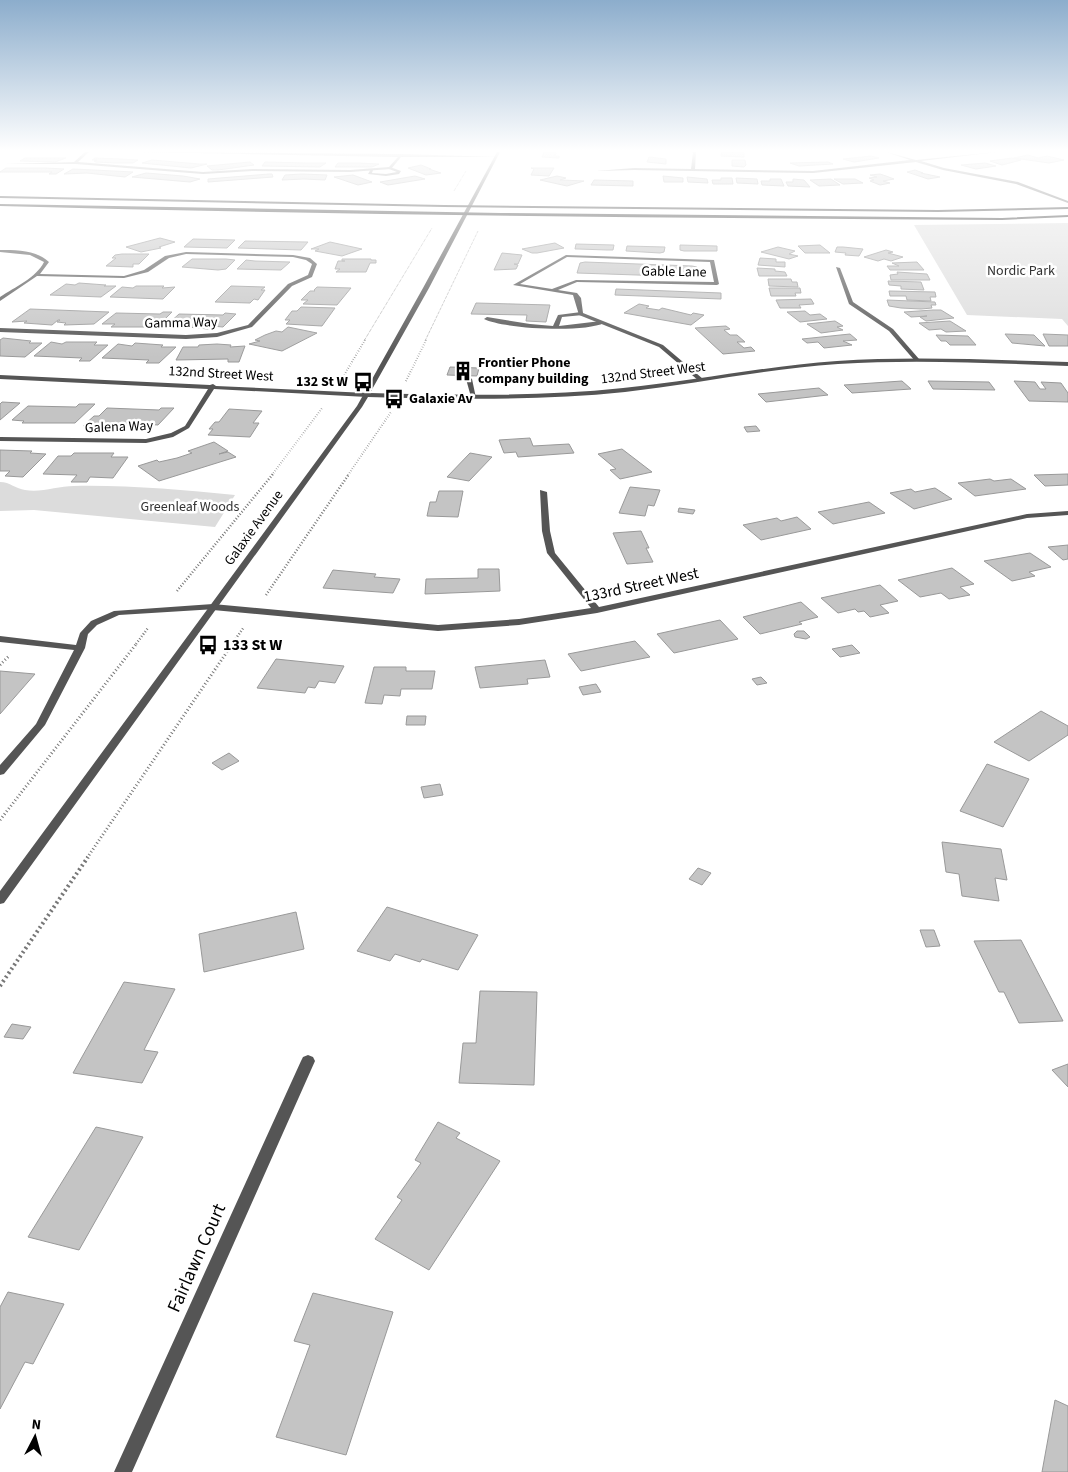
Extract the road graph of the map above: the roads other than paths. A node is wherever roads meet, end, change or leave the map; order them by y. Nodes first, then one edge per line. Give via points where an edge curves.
1 (461, 221) edge
2 (0, 250) edge
3 (838, 268) dead end
4 (36, 276) junction
5 (554, 290) junction
6 (0, 299) edge
7 (581, 314) junction
8 (487, 319) dead end
9 (602, 323) junction
10 (555, 328) junction
11 (0, 330) edge
12 (917, 360) junction
13 (1068, 364) edge
14 (0, 377) edge
15 (469, 380) dead end
16 (701, 380) junction
17 (213, 386) junction
18 (367, 394) junction
19 (474, 397) junction
20 (0, 439) edge
21 (542, 492) dead end
22 (1068, 513) edge
23 (213, 607) junction
24 (597, 610) junction
25 (0, 639) edge
26 (80, 648) junction
27 (0, 772) edge
28 (0, 900) edge
29 (308, 1061) dead end
30 (123, 1472) edge

1 - 18 street, Galaxie Avenue
2 - 4 street via 43,258 47,262
3 - 12 street via 851,303 892,330
4 - 6 street
4 - 11 street, Gamma Way via 131,276 146,271 167,256 186,253 293,256 315,264 310,276 290,285 256,322 230,333 186,337
5 - 5 street, Gable Lane via 515,285 566,256 712,261 717,284 576,281
5 - 7 street via 575,294
7 - 9 street
7 - 10 street via 560,316
8 - 10 street via 525,327
9 - 10 street
9 - 16 street via 661,346
12 - 13 street, 132nd Street West
12 - 16 street, 132nd Street West via 808,365
14 - 17 street, 132nd Street West
15 - 19 street
16 - 19 street, 132nd Street West via 614,391
17 - 18 street, 132nd Street West
17 - 20 street, Galena Way via 187,427 172,435 146,441
18 - 19 street, 132nd Street West
18 - 23 street, Galaxie Avenue
21 - 24 street via 551,553
22 - 24 street, 133rd Street West via 1027,516
23 - 24 street, 133rd Street West via 438,628 519,622
23 - 26 street, 133rd Street West via 117,613 94,623 84,634
23 - 28 street, Galaxie Avenue
25 - 26 street
26 - 27 street, 133rd Street West via 40,725
29 - 30 street, Fairlawn Court

